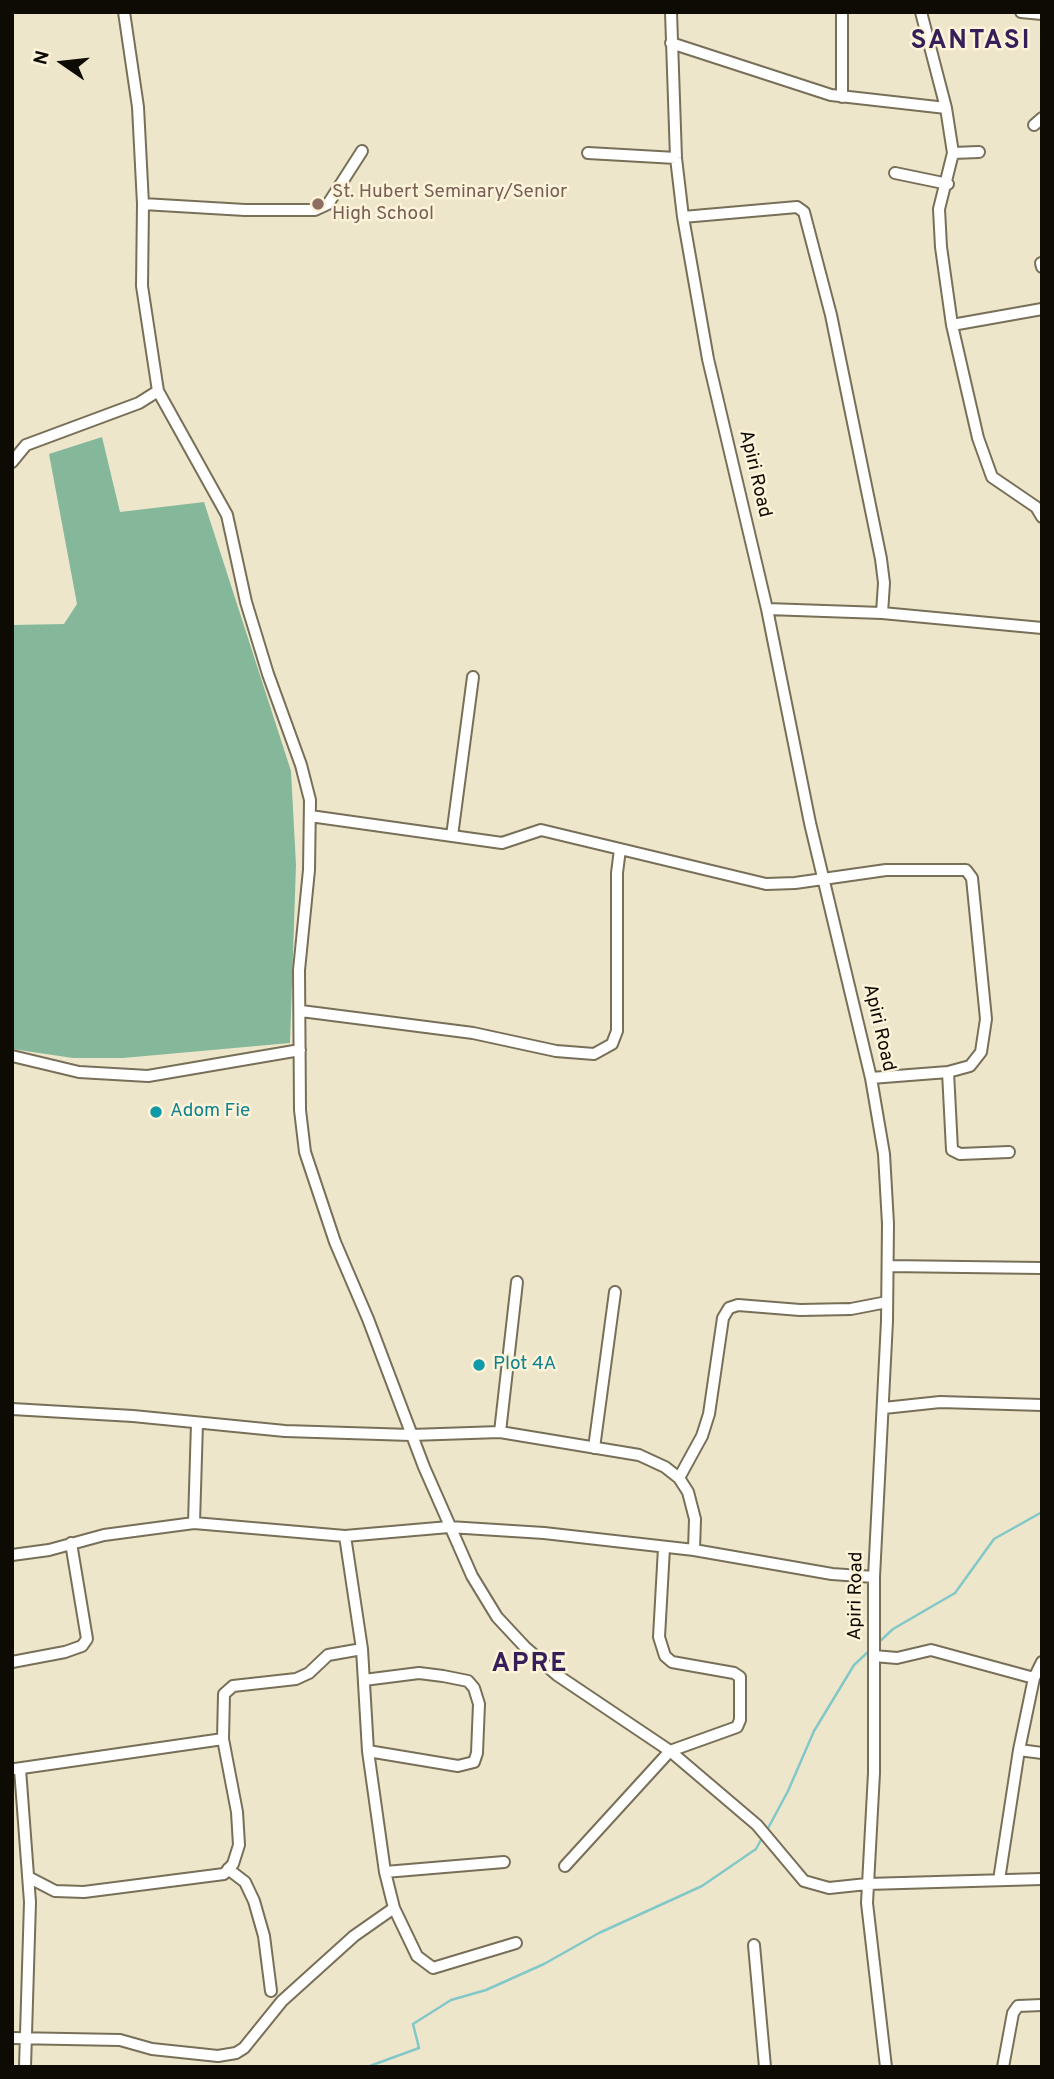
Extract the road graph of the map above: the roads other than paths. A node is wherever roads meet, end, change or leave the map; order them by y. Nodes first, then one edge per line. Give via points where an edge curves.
1 (124, 12) edge
2 (671, 12) edge
3 (842, 12) edge
4 (921, 12) edge
5 (1021, 12) edge
6 (1042, 14) edge
7 (671, 43) junction
8 (842, 97) junction
9 (946, 108) junction
10 (362, 151) dead end
11 (979, 152) dead end
12 (588, 153) dead end
13 (953, 153) junction
14 (676, 158) junction
15 (895, 173) dead end
16 (948, 184) junction
17 (143, 204) junction
18 (683, 217) junction
19 (1042, 309) edge
20 (952, 325) junction
21 (158, 391) junction
22 (12, 462) edge
23 (1042, 517) edge
24 (767, 609) junction
25 (882, 613) junction
26 (1042, 628) edge
27 (473, 677) dead end
28 (310, 816) junction
29 (452, 836) junction
30 (620, 849) junction
31 (824, 877) junction
32 (301, 1011) junction
33 (300, 1051) junction
34 (12, 1056) edge
35 (948, 1072) junction
36 (871, 1078) junction
37 (1009, 1152) dead end
38 (888, 1266) junction
39 (1041, 1268) edge
40 (517, 1282) dead end
41 (615, 1292) dead end
42 (887, 1302) junction
43 (1042, 1405) edge
44 (884, 1408) junction
45 (12, 1409) edge
46 (197, 1423) junction
47 (500, 1432) junction
48 (411, 1435) junction
49 (594, 1448) junction
50 (679, 1478) junction
51 (194, 1523) junction
52 (449, 1527) junction
53 (345, 1536) junction
54 (71, 1543) junction
55 (664, 1548) junction
56 (694, 1550) junction
57 (12, 1555) edge
58 (874, 1577) junction
59 (362, 1649) junction
60 (874, 1656) junction
61 (12, 1661) edge
62 (1042, 1662) edge
63 (1034, 1678) junction
64 (364, 1680) junction
65 (223, 1739) junction
66 (1019, 1750) junction
67 (368, 1751) junction
68 (670, 1751) junction
69 (1042, 1753) edge
70 (16, 1769) edge
71 (503, 1861) dead end
72 (565, 1866) dead end
73 (229, 1868) junction
74 (385, 1872) junction
75 (28, 1877) junction
76 (1042, 1879) edge
77 (999, 1880) junction
78 (867, 1884) junction
79 (394, 1908) junction
80 (516, 1943) dead end
81 (754, 1945) dead end
82 (271, 1991) dead end
83 (1042, 2005) edge
84 (12, 2038) edge
85 (27, 2038) junction
86 (25, 2067) edge
87 (765, 2067) edge
88 (886, 2067) edge
89 (1003, 2067) edge

1 - 17 street via 138,107
2 - 7 street, Apiri Road
3 - 8 street
4 - 9 street
5 - 6 street
7 - 8 street
7 - 14 street, Apiri Road
8 - 9 street
9 - 13 street
10 - 17 street via 328,204 315,210
11 - 13 street
12 - 14 street
13 - 16 street
14 - 18 street, Apiri Road
15 - 16 street
16 - 20 street via 939,223
17 - 21 street via 142,286
18 - 24 street, Apiri Road via 708,359
18 - 25 street via 797,207 804,212 831,314 881,559
19 - 20 street
20 - 23 street via 978,438 992,477
21 - 22 street via 139,403 26,445
21 - 28 street via 227,515 246,602 301,765
24 - 25 street
24 - 31 street, Apiri Road
25 - 26 street
27 - 29 street
28 - 29 street
28 - 32 street via 299,970
29 - 30 street via 502,843 541,830
30 - 31 street via 766,884
30 - 32 street via 617,1031 612,1044 594,1054
31 - 35 street via 956,869 966,870 972,878 986,1019 981,1052 974,1063
31 - 36 street, Apiri Road
32 - 33 street
33 - 34 street via 148,1076 79,1072
33 - 48 street via 305,1152
35 - 36 street
35 - 37 street via 952,1150 960,1154
36 - 38 street, Apiri Road via 884,1154
38 - 39 street
38 - 42 street, Apiri Road
40 - 47 street
41 - 49 street
42 - 44 street, Apiri Road
42 - 50 street via 851,1309 729,1308 723,1318 709,1414
43 - 44 street via 940,1402
44 - 58 street, Apiri Road
45 - 46 street
46 - 48 street
46 - 51 street
47 - 48 street
47 - 49 street
48 - 52 street
49 - 50 street via 639,1455
50 - 56 street via 695,1519
51 - 53 street
51 - 54 street
52 - 53 street
52 - 55 street
52 - 68 street via 497,1617 525,1647 557,1675
53 - 59 street
54 - 57 street
54 - 61 street via 87,1639 65,1652
55 - 56 street
55 - 68 street via 659,1637 665,1656 672,1662 740,1677 737,1727
56 - 58 street
58 - 60 street, Apiri Road
59 - 64 street
59 - 65 street via 328,1654 296,1679 233,1686 224,1694
60 - 63 street via 897,1658 931,1650
60 - 78 street, Apiri Road via 874,1773
62 - 63 street
63 - 66 street
64 - 67 street
64 - 67 street via 419,1673 468,1681 479,1704 477,1753 467,1765
65 - 70 street
65 - 73 street via 239,1844
66 - 69 street
66 - 77 street
67 - 74 street
68 - 72 street
68 - 78 street via 757,1825 804,1881 829,1888
70 - 75 street
71 - 74 street
73 - 75 street via 223,1874 84,1892 55,1891
73 - 82 street via 245,1882 254,1901
74 - 79 street
75 - 85 street
76 - 77 street
77 - 78 street
78 - 88 street, Apiri Road
79 - 80 street via 417,1956 433,1968
79 - 85 street via 354,1936 282,2001 236,2053 180,2053 120,2040
81 - 87 street
83 - 89 street via 1018,2006 1013,2013
84 - 85 street
85 - 86 street

